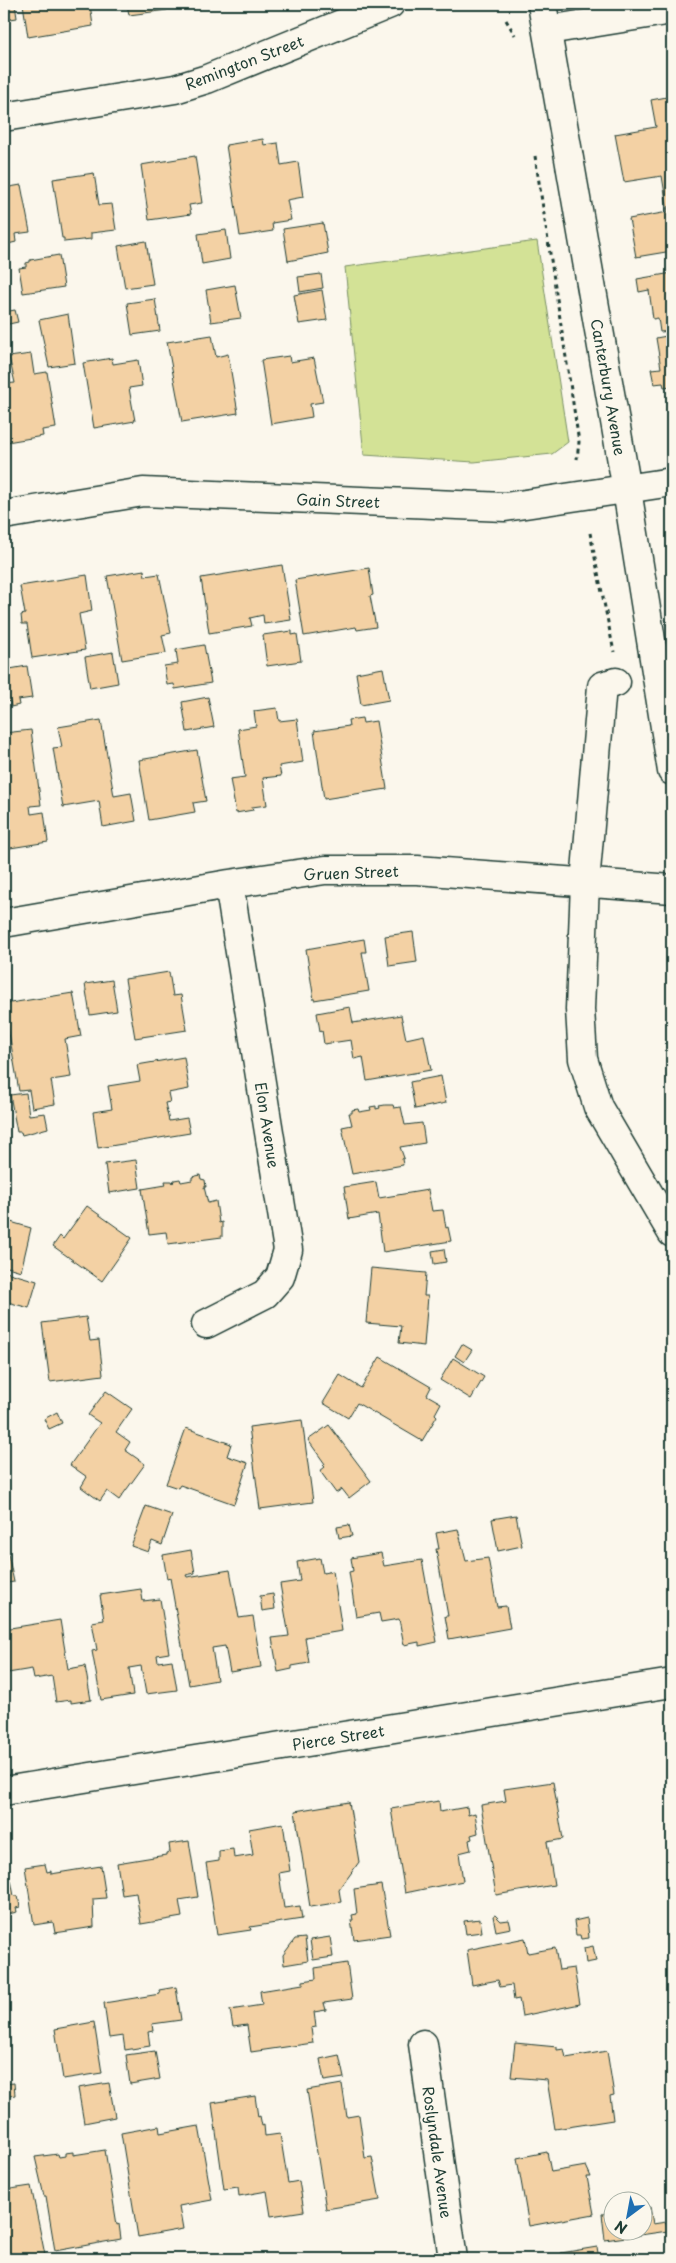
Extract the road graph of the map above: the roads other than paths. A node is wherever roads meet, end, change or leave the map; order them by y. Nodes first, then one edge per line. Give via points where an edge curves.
1 (390, 4) edge
2 (542, 4) edge
3 (672, 10) edge
4 (548, 30) junction
5 (4, 117) edge
6 (672, 482) edge
7 (627, 490) junction
8 (4, 515) edge
9 (616, 682) road end
10 (672, 772) edge
11 (585, 883) junction
12 (229, 884) junction
13 (672, 889) edge
14 (4, 923) edge
15 (672, 1233) edge
16 (206, 1324) dead end
17 (672, 1683) edge
18 (4, 1791) edge
19 (423, 2044) dead end
20 (453, 2259) edge

1 - 5 street, Remington Street via 175,89
2 - 4 street, Canterbury Avenue
3 - 4 street
4 - 7 street, Canterbury Avenue
6 - 7 street, Gain Street
7 - 8 street, Gain Street via 505,506 143,492
7 - 10 street, Canterbury Avenue
9 - 11 street via 602,686
11 - 12 street, Gruen Street via 408,870 325,870
11 - 13 street, Gruen Street
11 - 15 street via 580,1009 582,1059 598,1107
12 - 14 street, Gruen Street
12 - 16 street, Elon Avenue via 288,1250 280,1276 265,1294
17 - 18 street, Pierce Street
19 - 20 street, Roslyndale Avenue

